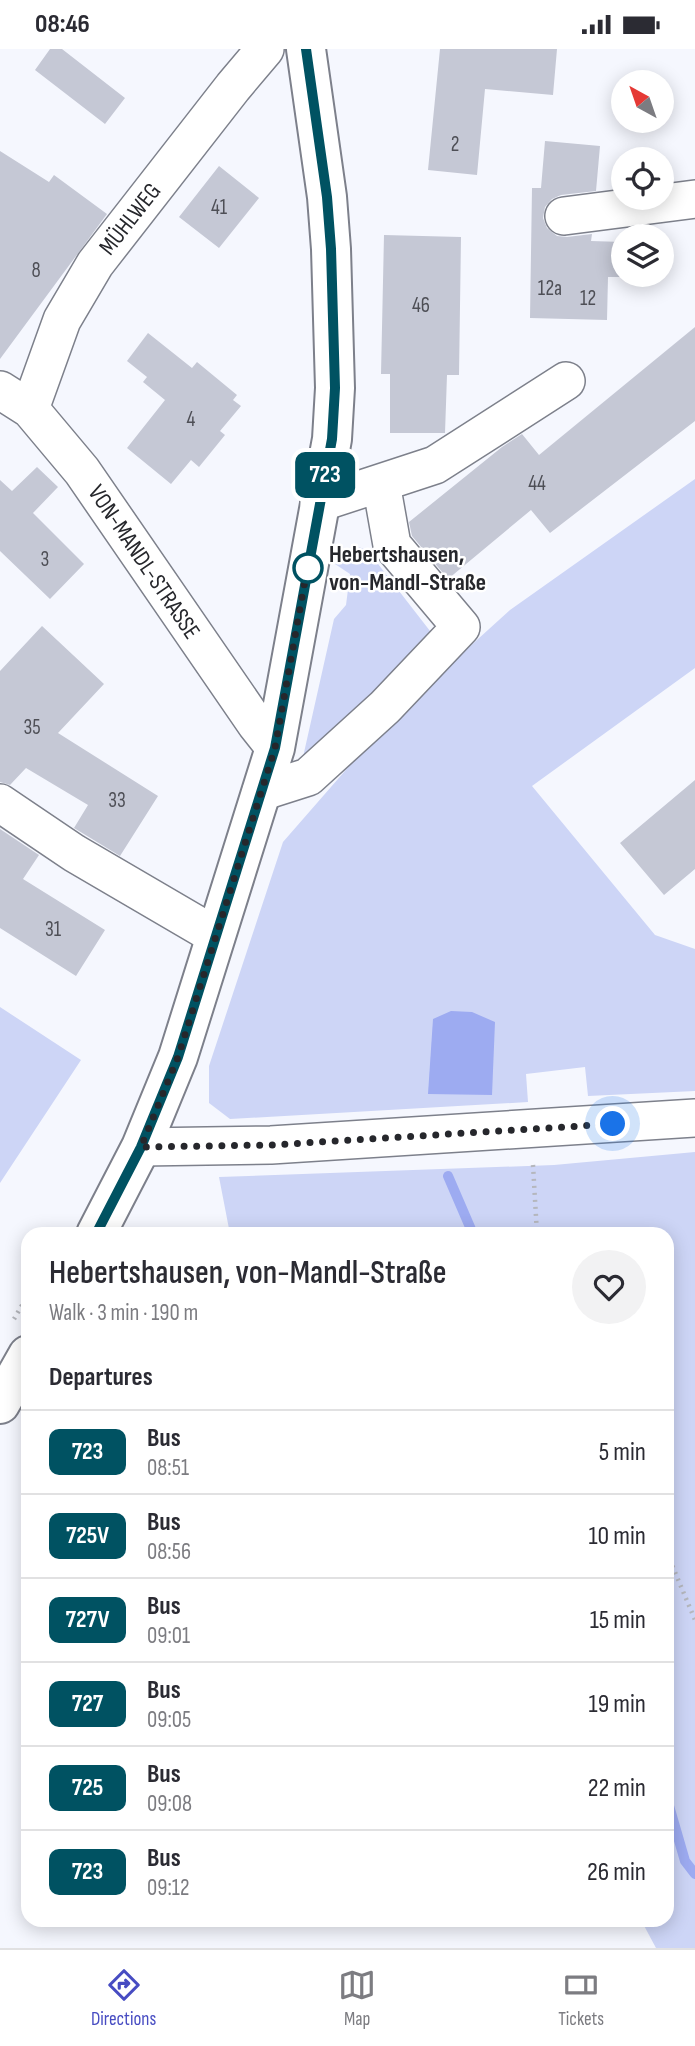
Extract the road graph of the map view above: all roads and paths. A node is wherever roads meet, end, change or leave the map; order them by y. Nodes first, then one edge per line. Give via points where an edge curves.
1 (265, 49) edge
2 (306, 49) edge
3 (695, 199) edge
4 (564, 216) dead end
5 (566, 380) dead end
6 (15, 400) edge
7 (381, 482) junction
8 (319, 503) junction
9 (275, 748) junction
10 (261, 792) junction
11 (0, 803) edge
12 (216, 936) junction
13 (695, 1118) edge
14 (531, 1129) junction
15 (141, 1147) junction
16 (100, 1227) edge
17 (537, 1227) edge
18 (21, 1367) edge
19 (0, 1404) edge
20 (674, 1570) edge
21 (695, 1620) edge

1 - 6 street, MÜHLWEG via 95,264
2 - 8 main road via 327,197 335,388 332,439
3 - 4 street
5 - 7 street via 435,465
6 - 9 street, VON-MANDL-STRASSE via 82,471
7 - 8 street
7 - 10 street via 392,545 461,627 385,707 308,777
8 - 9 main road
9 - 10 main road
10 - 12 main road
11 - 12 street via 74,853
12 - 15 main road via 178,1057
13 - 14 street
14 - 15 street via 271,1145
14 - 17 path
15 - 16 main road
18 - 19 main road
20 - 21 path

